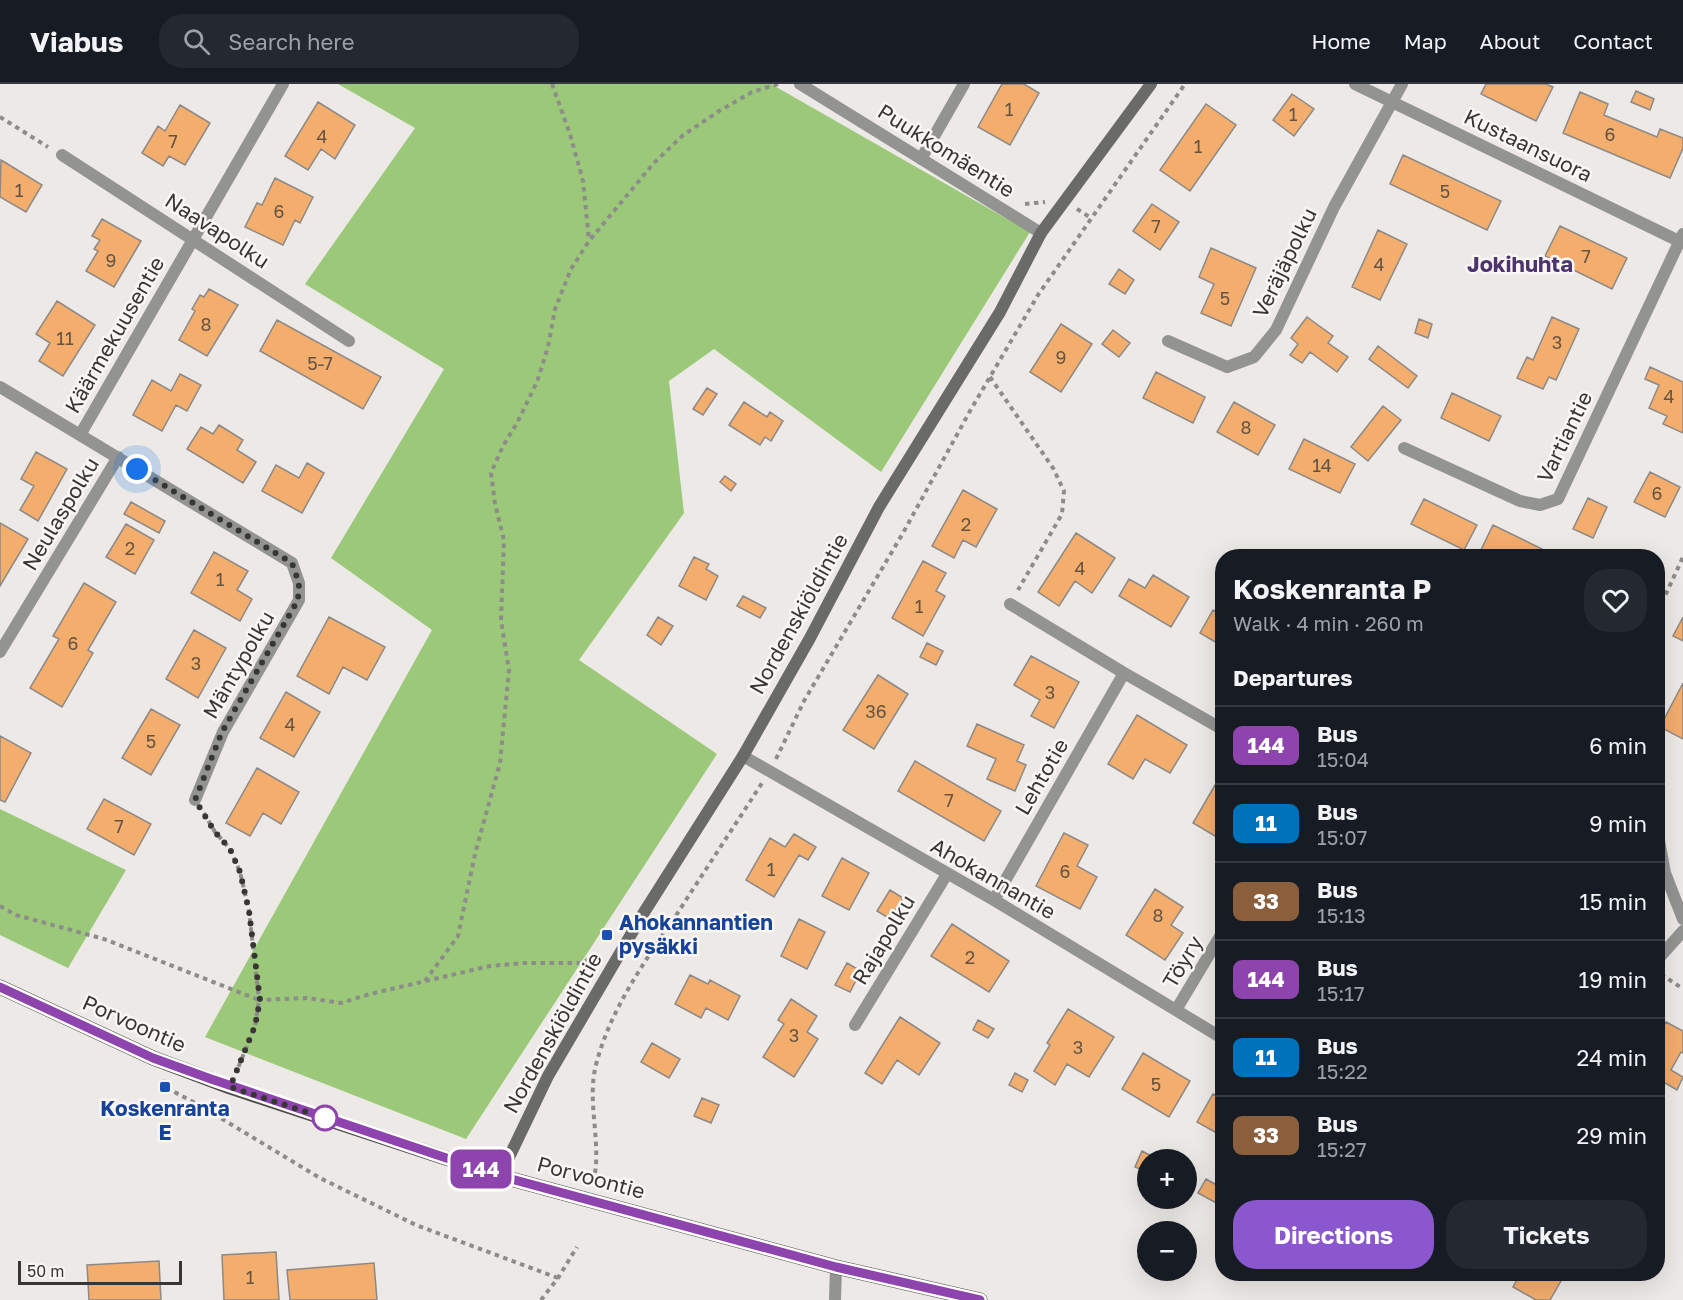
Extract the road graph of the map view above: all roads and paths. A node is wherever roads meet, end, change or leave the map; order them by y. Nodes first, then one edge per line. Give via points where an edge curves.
1 (283, 84) edge
2 (552, 84) edge
3 (778, 84) edge
4 (800, 84) edge
5 (964, 84) edge
6 (1151, 84) edge
7 (1185, 84) edge
8 (1355, 84) edge
9 (1402, 84) edge
10 (1394, 102) junction
11 (0, 117) edge
12 (62, 155) joint
13 (921, 159) junction
14 (1041, 232) junction
15 (194, 239) junction
16 (1682, 240) edge
17 (589, 241) junction
18 (349, 341) dead end
19 (1168, 341) dead end
20 (990, 377) junction
21 (0, 387) edge
22 (80, 435) junction
23 (1404, 448) dead end
24 (118, 457) junction
25 (1683, 557) edge
26 (299, 583) joint
27 (1665, 596) edge
28 (1010, 604) joint
29 (0, 652) edge
30 (1124, 673) junction
31 (1215, 725) edge
32 (743, 756) junction
33 (770, 772) junction
34 (195, 800) joint
35 (1665, 873) edge
36 (947, 874) junction
37 (994, 900) junction
38 (0, 906) edge
39 (1683, 919) edge
40 (1683, 931) edge
41 (1215, 945) edge
42 (1665, 951) edge
43 (613, 965) junction
44 (1665, 976) edge
45 (425, 981) junction
46 (0, 987) edge
47 (1683, 989) edge
48 (260, 1000) junction
49 (1176, 1011) junction
50 (855, 1026) dead end
51 (1215, 1034) edge
52 (153, 1058) junction
53 (230, 1087) junction
54 (595, 1173) dead end
55 (500, 1176) junction
56 (577, 1247) dead end
57 (836, 1267) junction
58 (558, 1278) junction
59 (541, 1300) edge
60 (835, 1300) edge
61 (980, 1300) edge

1 - 15 street, Käärmekuusentie
2 - 17 path via 583,181
3 - 17 path via 752,92 682,136 653,164
4 - 13 street, Puukkomäentie
5 - 13 street
6 - 14 main road, Nordenskiöldintie
7 - 20 path via 1038,295
8 - 10 street, Kustaansuora
9 - 10 street, Veräjäpolku
10 - 16 street, Kustaansuora
10 - 19 street, Veräjäpolku via 1334,207 1276,330 1254,357 1227,367
11 - 12 path
12 - 15 street, Naavapolku
13 - 14 street, Puukkomäentie
14 - 32 main road, Nordenskiöldintie via 1000,312 879,507
15 - 18 street, Naavapolku
15 - 22 street, Käärmekuusentie
16 - 23 street, Vartiantie via 1558,499 1539,505 1520,501
17 - 45 path via 571,269 555,309 537,382 491,473 504,540 501,620 509,670 500,763 458,936
20 - 28 path via 1053,468 1064,491 1062,514
20 - 33 path via 804,701
21 - 22 street
22 - 24 street, Käärmekuusentie
24 - 26 street, Käärmekuusentie via 292,563
24 - 29 street, Neulaspolku
25 - 27 path
26 - 34 street, Mäntypolku via 298,600 222,732
28 - 30 street
30 - 31 street
30 - 37 street, Lehtotie
32 - 33 street, Ahokannantie
32 - 43 main road, Nordenskiöldintie
33 - 36 street, Ahokannantie
33 - 54 path via 634,979 603,1040 594,1073
34 - 48 path via 230,849 240,872
35 - 39 street
36 - 37 street, Ahokannantie
36 - 50 street, Rajapolku
37 - 49 street, Ahokannantie
38 - 48 path via 16,915 104,939
40 - 42 street
41 - 49 street, Töyry
43 - 45 path via 596,956 581,963 490,966
43 - 55 main road, Nordenskiöldintie via 548,1076
44 - 47 path
45 - 48 path via 341,1003 307,998
46 - 52 main road, Porvoontie
48 - 53 path via 255,1026
49 - 51 street, Ahokannantie
52 - 53 main road, Porvoontie
52 - 58 path via 165,1087 320,1178 416,1225
53 - 55 main road, Porvoontie
55 - 57 main road, Porvoontie
56 - 58 path
57 - 60 street
57 - 61 main road, Porvoontie
58 - 59 path

